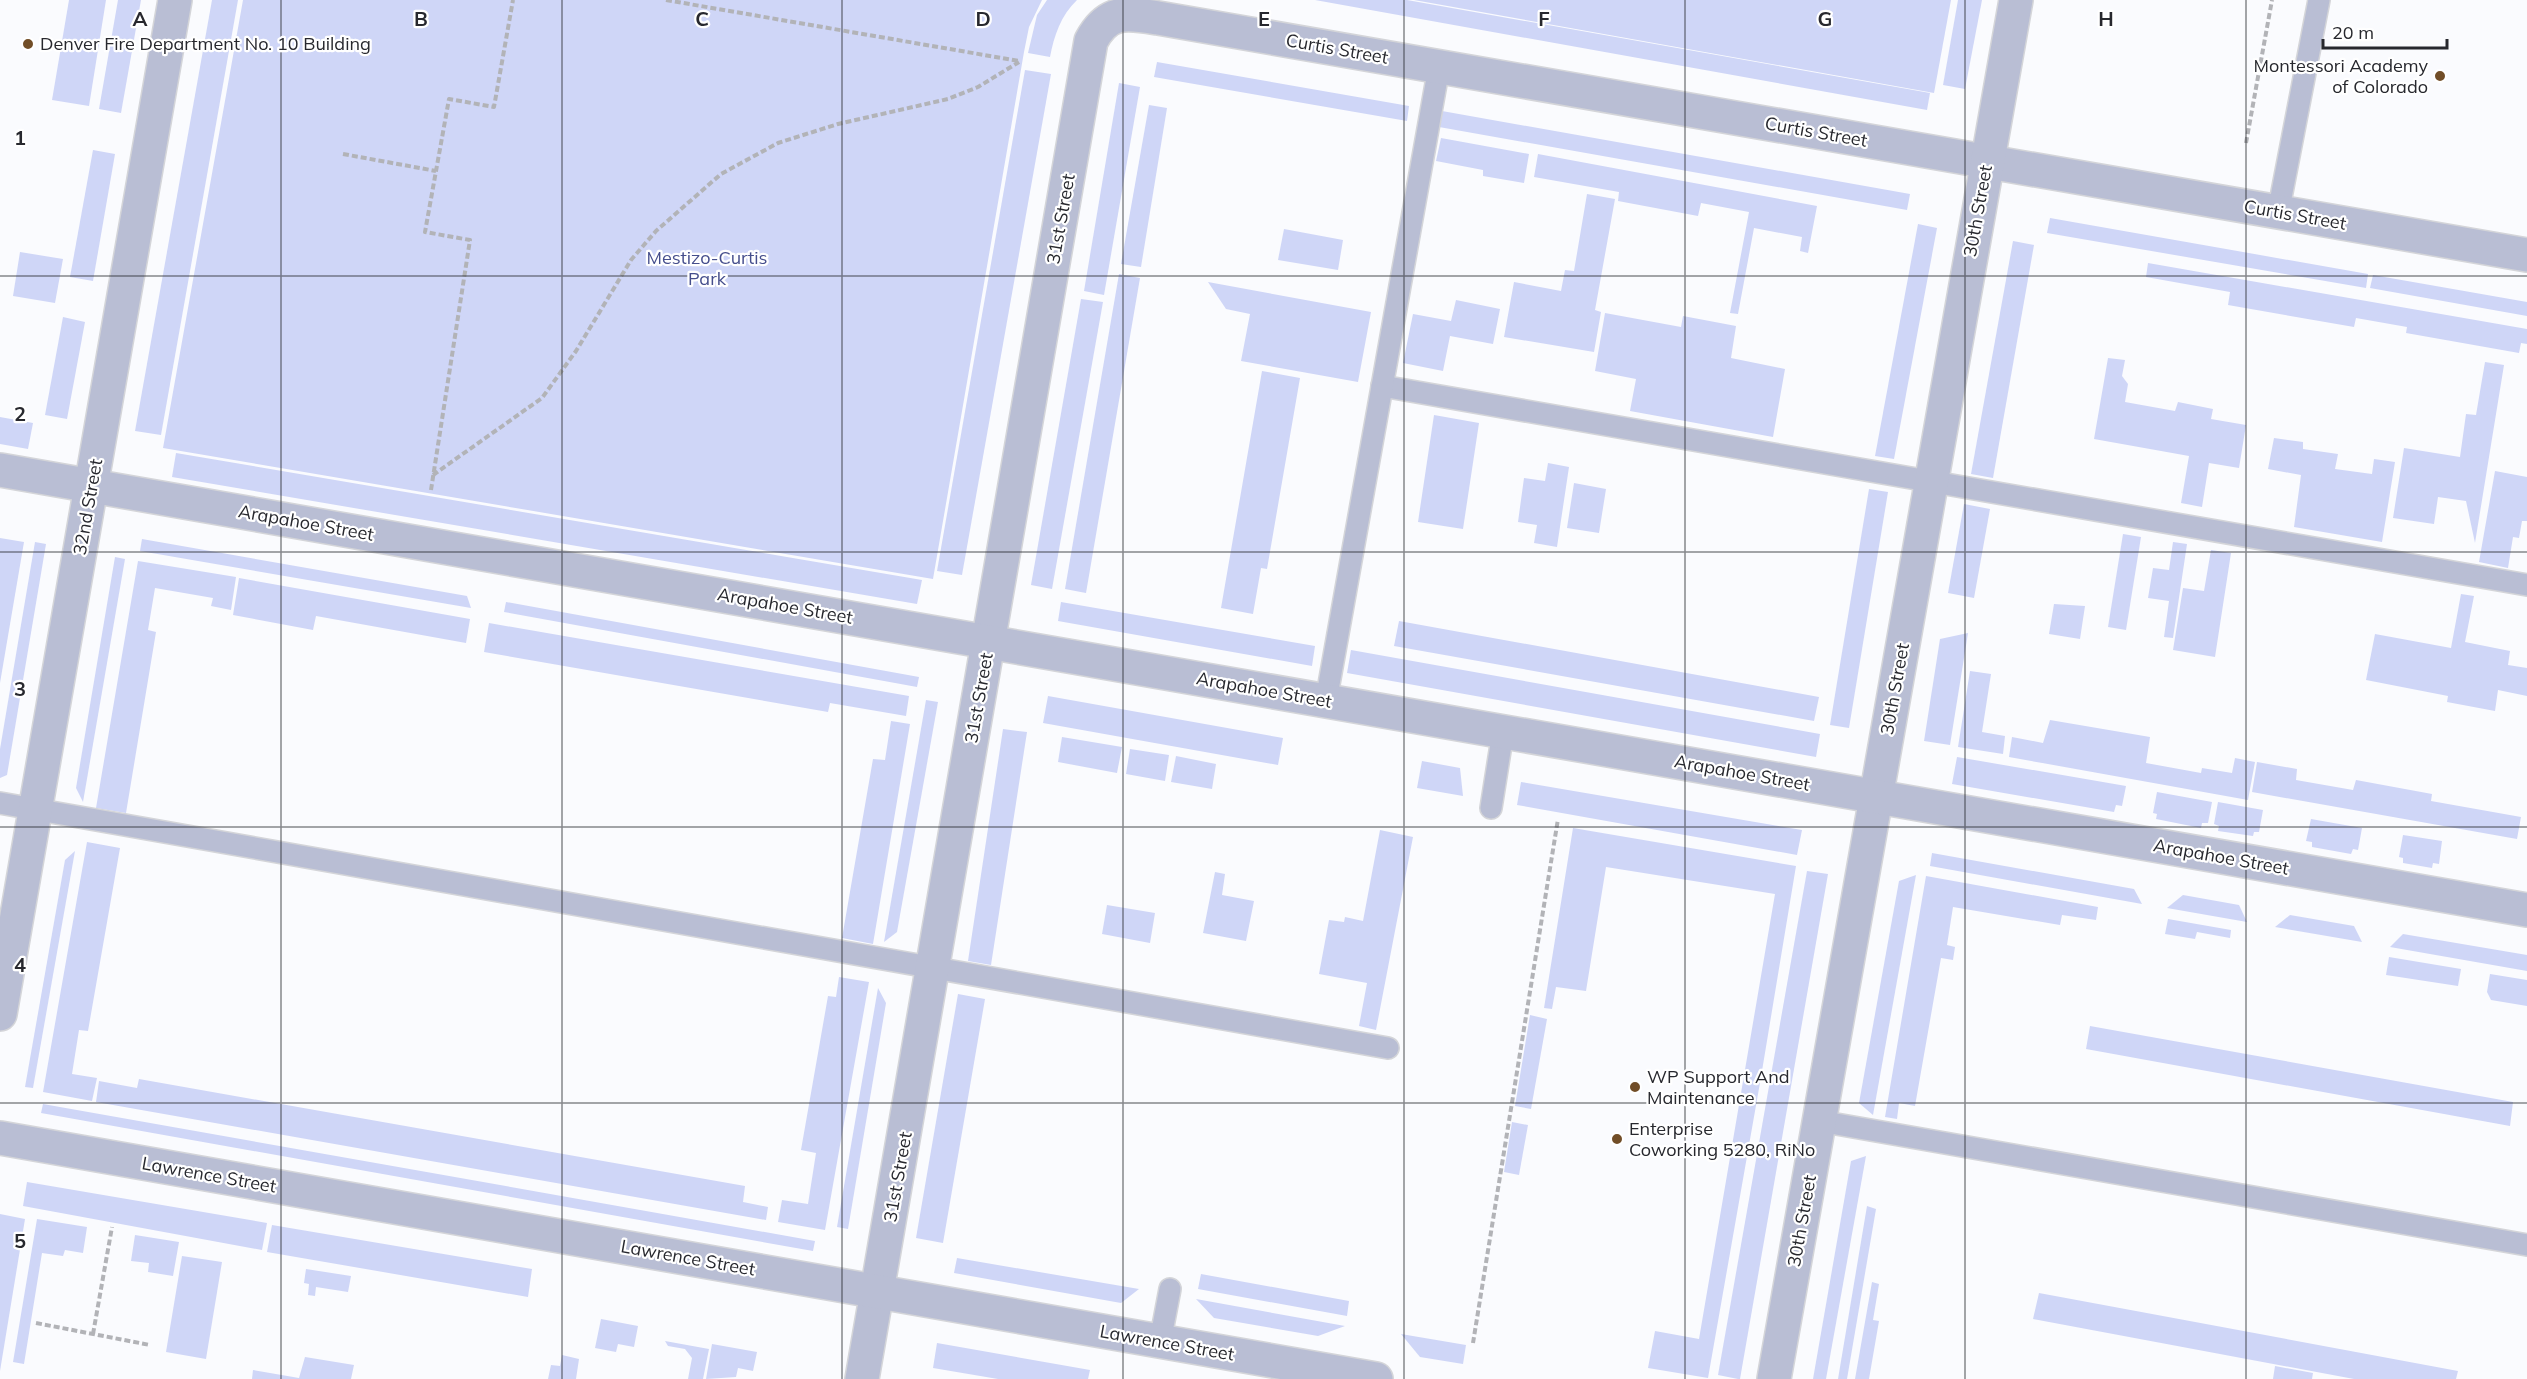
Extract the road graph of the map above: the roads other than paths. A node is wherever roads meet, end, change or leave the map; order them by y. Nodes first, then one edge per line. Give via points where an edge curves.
1 (175, 0) edge
2 (2016, 0) edge
3 (2319, 0) edge
4 (1106, 21) joint
5 (1439, 67) junction
6 (1987, 162) junction
7 (2278, 213) junction
8 (2527, 255) edge
9 (1382, 386) junction
10 (0, 470) edge
11 (1931, 482) junction
12 (91, 485) junction
13 (2527, 585) edge
14 (989, 642) junction
15 (1326, 701) junction
16 (1503, 732) junction
17 (1876, 796) junction
18 (0, 803) edge
19 (1491, 808) dead end
20 (35, 809) junction
21 (2527, 910) edge
22 (933, 968) junction
23 (0, 1014) edge
24 (1388, 1048) dead end
25 (1819, 1121) junction
26 (0, 1138) edge
27 (2527, 1245) edge
28 (1170, 1288) dead end
29 (878, 1292) junction
30 (1161, 1342) junction
31 (862, 1379) edge
32 (1376, 1379) edge
33 (1774, 1379) edge

1 - 12 street, 32nd Street
2 - 6 street, 30th Street
3 - 7 lane
4 - 5 street, Curtis Street via 1129,14
4 - 14 street, 31st Street via 1091,41
5 - 6 street, Curtis Street
5 - 9 lane
6 - 7 street, Curtis Street
6 - 11 street, 30th Street
7 - 8 street, Curtis Street
9 - 11 lane
9 - 15 lane
10 - 12 street, Arapahoe Street
11 - 13 lane
11 - 17 street, 30th Street
12 - 14 street, Arapahoe Street
12 - 20 street, 32nd Street
14 - 15 street, Arapahoe Street
14 - 22 street, 31st Street
15 - 16 street, Arapahoe Street
16 - 17 street, Arapahoe Street
16 - 19 lane
17 - 21 street, Arapahoe Street
17 - 25 street, 30th Street
18 - 20 lane
20 - 22 lane
20 - 23 street, 32nd Street
22 - 24 lane
22 - 29 street, 31st Street
25 - 27 lane
25 - 33 street, 30th Street
26 - 29 street, Lawrence Street
28 - 30 lane
29 - 30 street, Lawrence Street
29 - 31 street, 31st Street
30 - 32 street, Lawrence Street

